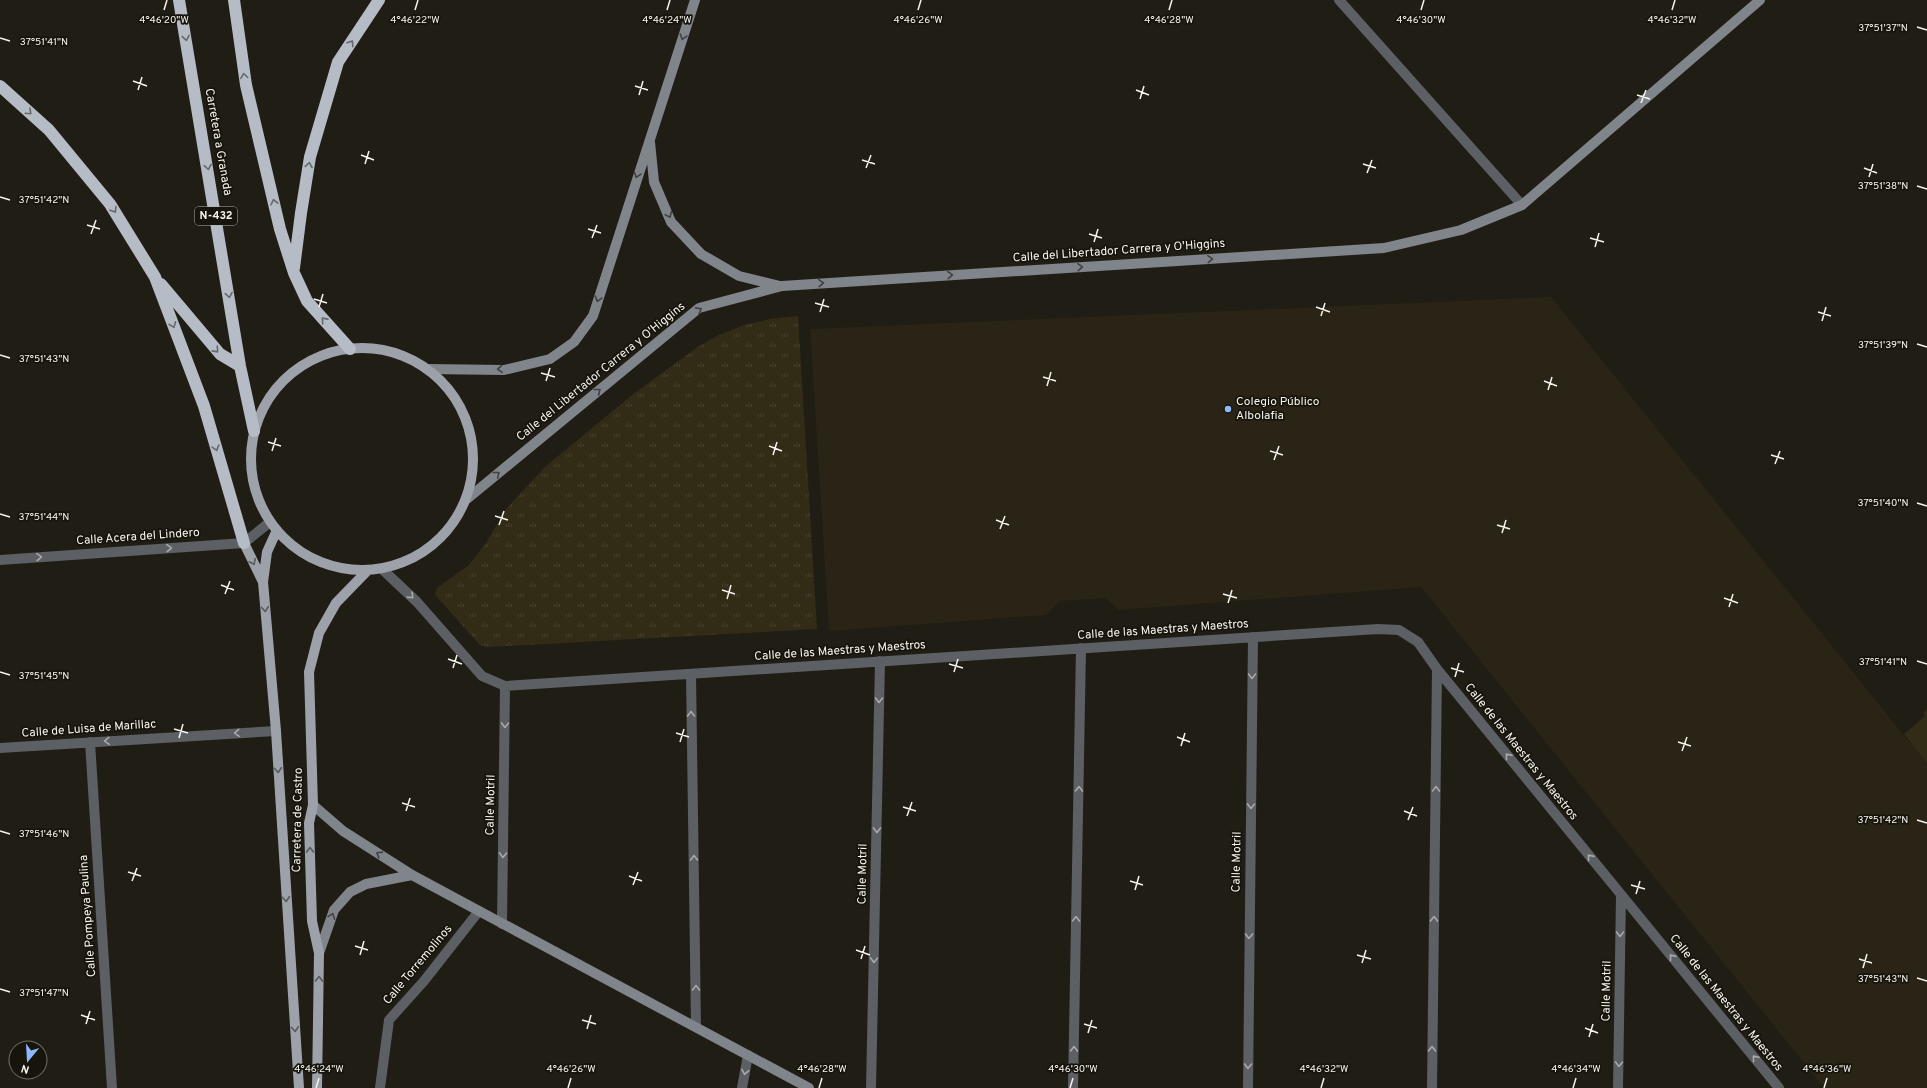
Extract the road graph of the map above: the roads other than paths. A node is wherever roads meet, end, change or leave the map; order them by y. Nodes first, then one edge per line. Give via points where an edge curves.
1 (179, 0) edge
2 (234, 0) edge
3 (379, 0) edge
4 (695, 0) edge
5 (1339, 0) edge
6 (1760, 0) edge
7 (0, 86) edge
8 (649, 138) junction
9 (1522, 205) junction
10 (294, 273) junction
11 (155, 277) junction
12 (782, 286) junction
13 (350, 349) junction
14 (240, 366) junction
15 (427, 369) junction
16 (254, 431) junction
17 (467, 499) junction
18 (270, 522) junction
19 (277, 530) junction
20 (244, 543) junction
21 (0, 560) edge
22 (382, 569) junction
23 (368, 570) junction
24 (263, 582) junction
25 (1253, 637) junction
26 (1081, 648) junction
27 (880, 661) junction
28 (1437, 670) junction
29 (691, 674) junction
30 (505, 686) junction
31 (276, 731) junction
32 (90, 742) junction
33 (0, 748) edge
34 (313, 805) junction
35 (412, 875) junction
36 (1621, 895) junction
37 (479, 911) junction
38 (502, 924) junction
39 (319, 953) junction
40 (696, 1027) junction
41 (748, 1055) junction
42 (112, 1088) edge
43 (299, 1088) edge
44 (317, 1088) edge
45 (380, 1088) edge
46 (742, 1088) edge
47 (809, 1088) edge
48 (871, 1088) edge
49 (1073, 1088) edge
50 (1248, 1088) edge
51 (1432, 1088) edge
52 (1618, 1088) edge
53 (1780, 1088) edge

1 -> 14 highway, Carretera a Granada / N-432
10 -> 2 highway via 280,229 246,86
10 -> 3 highway via 310,157 338,62
4 -> 8 street
5 - 9 street
6 - 9 street, Calle del Libertador Carrera y O'Higgins
7 -> 11 highway via 49,130 110,204
8 -> 12 street via 654,182 671,222 701,254 739,276
8 -> 15 street via 593,316 574,342 550,359 504,370
12 -> 9 street, Calle del Libertador Carrera y O'Higgins via 1384,248 1461,230
13 -> 10 highway via 307,301
11 -> 14 highway via 220,354
11 -> 20 highway via 204,406
17 -> 12 street, Calle del Libertador Carrera y O'Higgins via 699,308
13 - 15 main road via 378,349 397,354
13 - 16 main road via 321,356 290,375 274,391 262,410
14 - 16 highway, Carretera a Granada / N-432
15 - 17 main road via 449,389 464,413 471,434 474,470
16 - 18 main road via 252,478
17 - 22 main road via 454,524 434,545 410,560
18 - 19 main road
18 - 20 street
19 - 23 main road via 303,553 334,567
19 - 24 main road, Carretera de Castro via 267,552
21 -> 20 street, Calle Acera del Lindero
20 -> 24 main road, Carretera de Castro
22 - 23 main road
22 -> 30 street, Calle de las Maestras y Maestros via 417,602 482,676
23 - 34 main road, Carretera de Castro via 336,603 319,633 309,672
24 -> 31 main road, Carretera de Castro
25 - 26 street, Calle de las Maestras y Maestros
25 - 28 street, Calle de las Maestras y Maestros via 1378,629 1399,630 1418,642
25 -> 50 street, Calle Motril
26 - 27 street, Calle de las Maestras y Maestros
49 -> 26 street
27 - 29 street, Calle de las Maestras y Maestros
27 -> 48 street, Calle Motril
36 -> 28 street, Calle de las Maestras y Maestros
51 -> 28 street
29 - 30 street, Calle de las Maestras y Maestros
40 -> 29 street
30 -> 38 street, Calle Motril
31 -> 32 street, Calle de Luisa de Marillac
31 -> 43 main road, Carretera de Castro
32 - 33 street, Calle de Luisa de Marillac
32 - 42 street, Calle Pompeya Paulina
35 -> 34 street via 343,831
39 -> 34 main road, Carretera de Castro via 312,921 309,823
35 - 37 street
39 -> 35 street via 334,910 350,892 366,884
36 -> 52 street, Calle Motril
53 -> 36 street, Calle de las Maestras y Maestros
37 - 38 street
37 - 45 street, Calle Torremolinos via 424,981 389,1020
38 - 40 street
44 -> 39 main road, Carretera de Castro
40 - 41 street
41 -> 46 street
41 - 47 street

